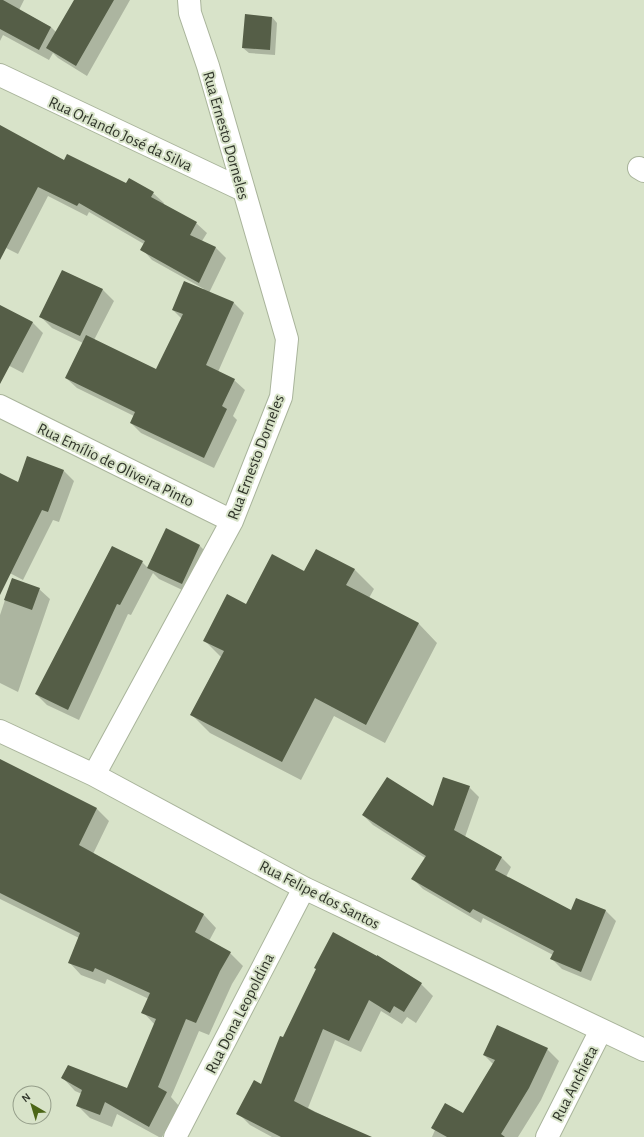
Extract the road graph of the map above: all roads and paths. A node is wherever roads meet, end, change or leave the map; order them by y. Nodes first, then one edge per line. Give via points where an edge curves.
1 (189, 0) edge
2 (0, 75) edge
3 (243, 190) junction
4 (0, 406) edge
5 (232, 521) junction
6 (0, 731) edge
7 (94, 775) junction
8 (304, 888) junction
9 (601, 1030) junction
10 (644, 1050) edge
11 (174, 1137) edge
12 (547, 1137) edge

1 - 3 street, Rua Ernesto Dorneles via 190,13 208,66
2 - 3 street, Rua Orlando José da Silva
3 - 5 street, Rua Ernesto Dorneles via 287,339 281,396
4 - 5 street, Rua Emílio de Oliveira Pinto
5 - 7 street, Rua Ernesto Dorneles
6 - 7 street, Rua Felipe dos Santos
7 - 8 street, Rua Felipe dos Santos
8 - 9 street, Rua Felipe dos Santos
8 - 11 street, Rua Dona Leopoldina
9 - 10 street, Rua Felipe dos Santos
9 - 12 street, Rua Anchieta

